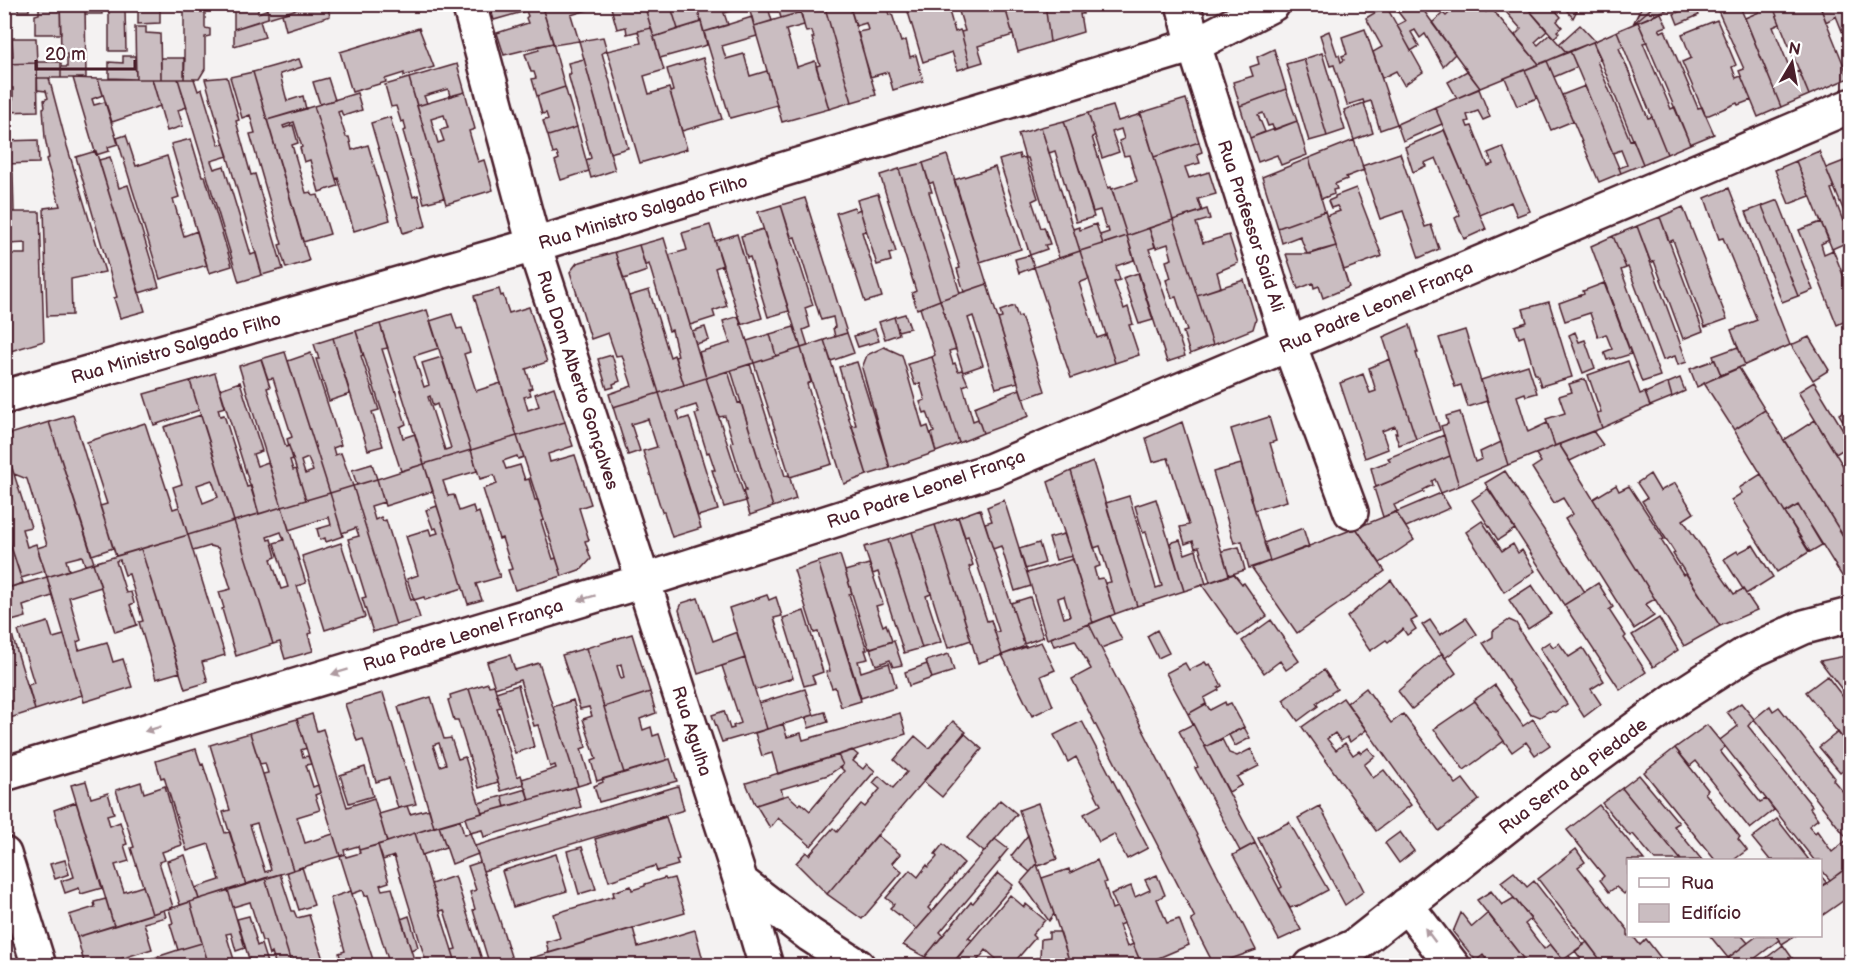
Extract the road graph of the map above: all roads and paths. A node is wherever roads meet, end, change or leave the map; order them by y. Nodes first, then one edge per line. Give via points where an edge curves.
1 (469, 4) edge
2 (1183, 4) edge
3 (1273, 4) edge
4 (1194, 45) junction
5 (1851, 105) edge
6 (534, 245) junction
7 (1288, 344) junction
8 (4, 397) edge
9 (1351, 512) dead end
10 (643, 581) junction
11 (1851, 615) edge
12 (4, 774) edge
13 (4, 854) edge
14 (741, 882) junction
15 (1407, 904) junction
16 (39, 966) edge
17 (766, 966) edge
18 (858, 966) edge
19 (1311, 966) edge
20 (1453, 966) edge

1 - 6 street, Rua Dom Alberto Gonçalves
2 - 4 street, Rua Professor Said Ali
3 - 4 street, Rua Ministro Salgado Filho
4 - 6 street, Rua Ministro Salgado Filho
4 - 7 street, Rua Professor Said Ali
5 - 7 street, Rua Padre Leonel França
6 - 8 street, Rua Ministro Salgado Filho
6 - 10 street, Rua Dom Alberto Gonçalves
7 - 9 street, Rua Professor Said Ali
7 - 10 street, Rua Padre Leonel França via 992,470
10 -> 12 street, Rua Padre Leonel França
10 - 14 street, Rua Agulha
11 - 15 street, Rua Serra da Piedade via 1804,627 1747,653 1677,698
13 - 16 street
14 - 17 street, Rua Agulha
14 - 18 street
15 - 19 street, Rua Serra da Piedade via 1355,946
20 -> 15 street

